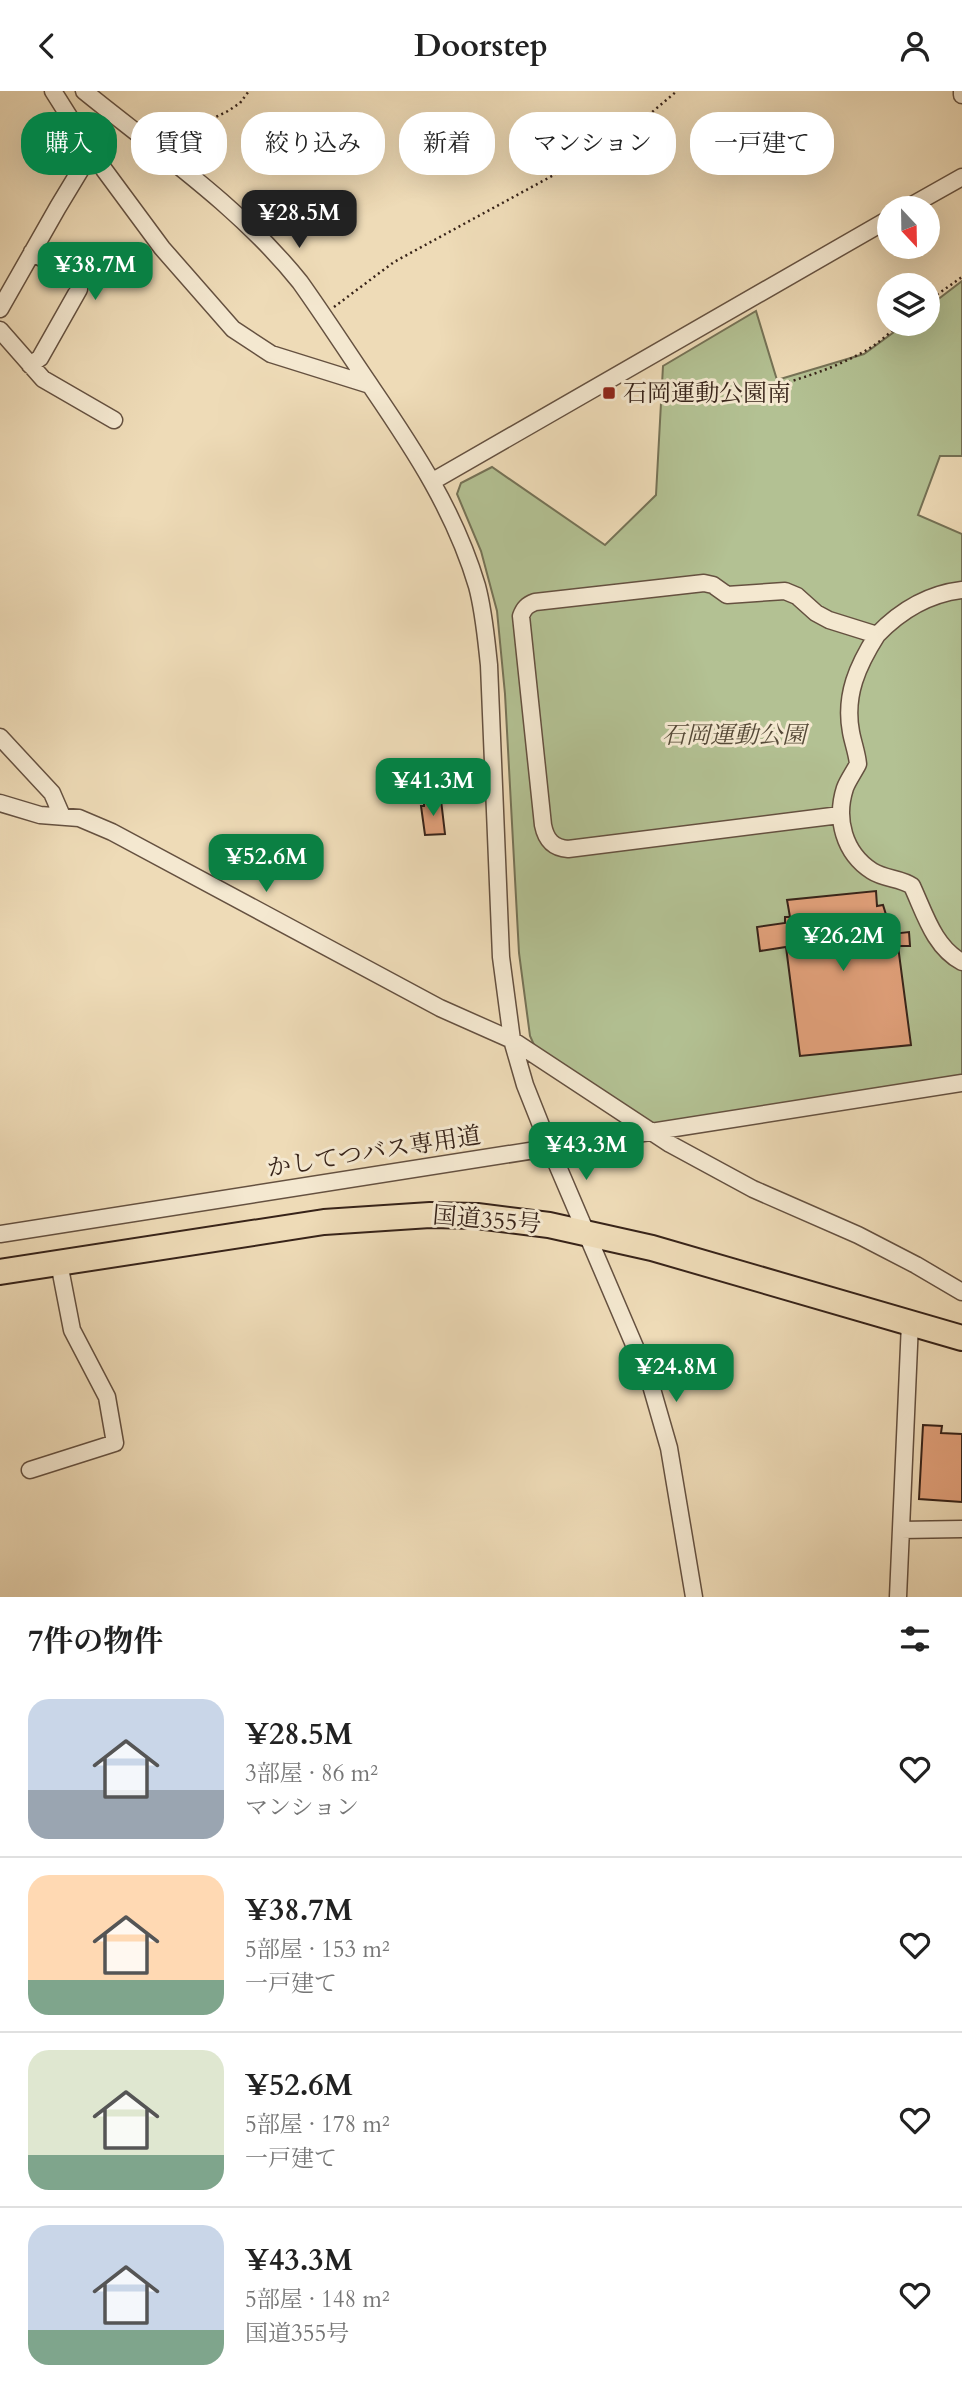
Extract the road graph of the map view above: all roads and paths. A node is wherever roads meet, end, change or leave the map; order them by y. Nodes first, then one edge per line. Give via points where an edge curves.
1 (53, 91) edge
2 (84, 91) edge
3 (249, 91) edge
4 (677, 91) edge
5 (66, 112) edge
6 (226, 112) edge
7 (131, 129) edge
8 (78, 175) edge
9 (108, 175) edge
10 (187, 175) edge
11 (962, 177) edge
12 (928, 196) edge
13 (877, 226) edge
14 (32, 252) junction
15 (962, 277) edge
16 (940, 293) edge
17 (0, 309) edge
18 (323, 315) junction
19 (0, 330) edge
20 (885, 336) edge
21 (30, 365) junction
22 (370, 385) junction
23 (730, 398) dead end
24 (114, 420) dead end
25 (433, 481) junction
26 (962, 590) edge
27 (877, 635) junction
28 (0, 737) edge
29 (0, 803) edge
30 (839, 815) junction
31 (62, 816) junction
32 (962, 962) edge
33 (512, 1040) junction
34 (962, 1083) edge
35 (652, 1131) junction
36 (550, 1148) junction
37 (587, 1232) junction
38 (0, 1234) edge
39 (60, 1263) junction
40 (0, 1272) edge
41 (962, 1292) edge
42 (910, 1323) junction
43 (962, 1338) edge
44 (30, 1470) dead end
45 (962, 1529) edge
46 (901, 1530) junction
47 (694, 1597) edge
48 (898, 1597) edge

1 - 5 street
2 - 7 street
3 - 6 path
4 - 18 path via 645,118 562,170 394,262
8 - 14 street
9 - 22 street via 162,248 233,329 271,353
10 - 18 street via 253,229
11 - 12 street
13 - 25 street
14 - 17 street
14 - 21 street via 75,278 79,289 40,358
15 - 16 path
18 - 22 street
19 - 21 street
20 - 23 path via 842,363
21 - 24 street via 49,383
22 - 25 street
25 - 33 street via 465,550 485,625 501,957
26 - 27 street via 904,609
27 - 30 street via 852,683 850,730 858,764 846,785
27 - 30 street via 829,620 785,591 727,595 704,583 535,602 527,604 521,616 548,841 568,849
28 - 31 street via 52,793
29 - 31 street via 40,815
30 - 32 street via 854,854 870,870 912,886 936,937
31 - 33 street via 96,824 440,1008
33 - 35 street
33 - 36 street
34 - 35 street, かしてつバス専用道
35 - 36 street, かしてつバス専用道
35 - 41 street via 753,1189 858,1235
36 - 37 street
36 - 38 street, かしてつバス専用道
37 - 39 highway, 国道355号 via 477,1216 375,1217
37 - 42 highway, 国道355号
37 - 47 street via 655,1398
39 - 40 highway, 国道355号
39 - 44 street via 72,1331 107,1397 116,1443
42 - 43 highway, 国道355号
42 - 46 street
45 - 46 street
46 - 48 street

